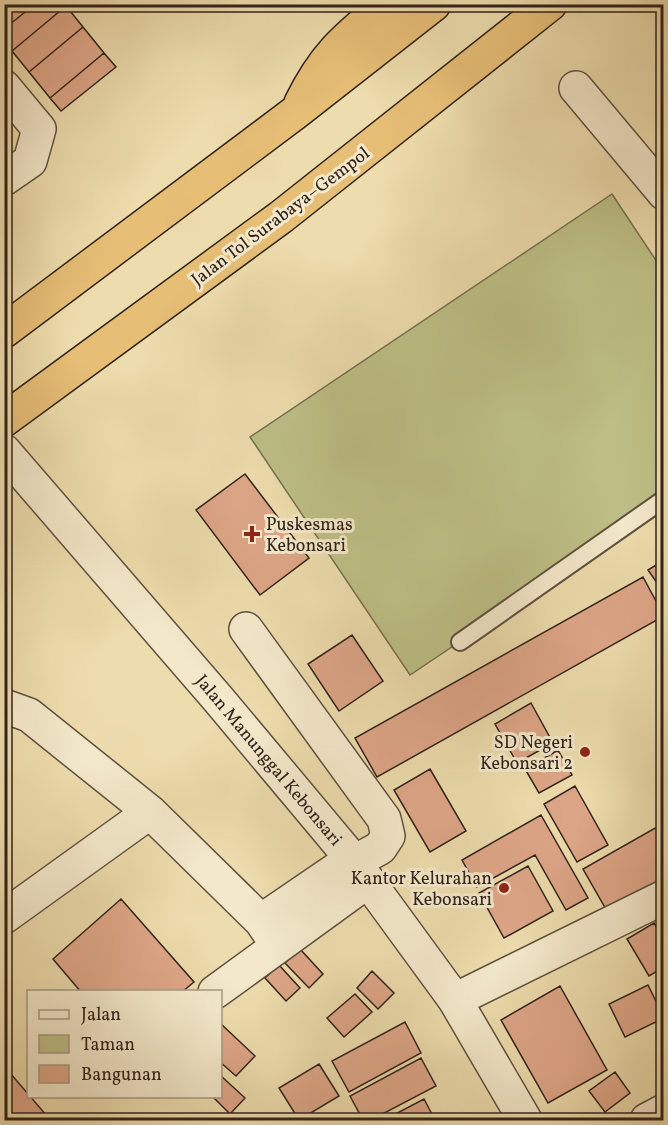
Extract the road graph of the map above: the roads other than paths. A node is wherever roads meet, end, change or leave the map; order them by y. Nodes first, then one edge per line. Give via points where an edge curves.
1 (387, 4) edge
2 (434, 4) edge
3 (549, 4) edge
4 (4, 87) edge
5 (576, 88) dead end
6 (296, 112) junction
7 (4, 179) edge
8 (663, 193) edge
9 (4, 331) edge
10 (4, 420) edge
11 (4, 452) edge
12 (663, 499) edge
13 (246, 629) dead end
14 (460, 642) dead end
15 (4, 706) edge
16 (150, 812) junction
17 (365, 871) junction
18 (663, 897) edge
19 (4, 917) edge
20 (269, 933) junction
21 (217, 990) edge
22 (455, 1000) junction
23 (663, 1111) edge
24 (525, 1120) edge
25 (647, 1120) edge

1 - 6 highway via 324,60
2 - 6 highway
3 - 10 highway, Jalan Tol Surabaya–Gempol via 281,218
4 - 7 street via 39,129 30,161
5 - 8 street
6 - 9 highway
11 - 17 street, Jalan Manunggal Kebonsari
12 - 14 lane
13 - 17 street via 384,819 388,836
15 - 16 street via 29,715
16 - 19 street
16 - 20 street
17 - 20 street
17 - 22 street, Jalan Manunggal Kebonsari
18 - 22 street
20 - 21 street
22 - 24 street, Jalan Manunggal Kebonsari
23 - 25 street

